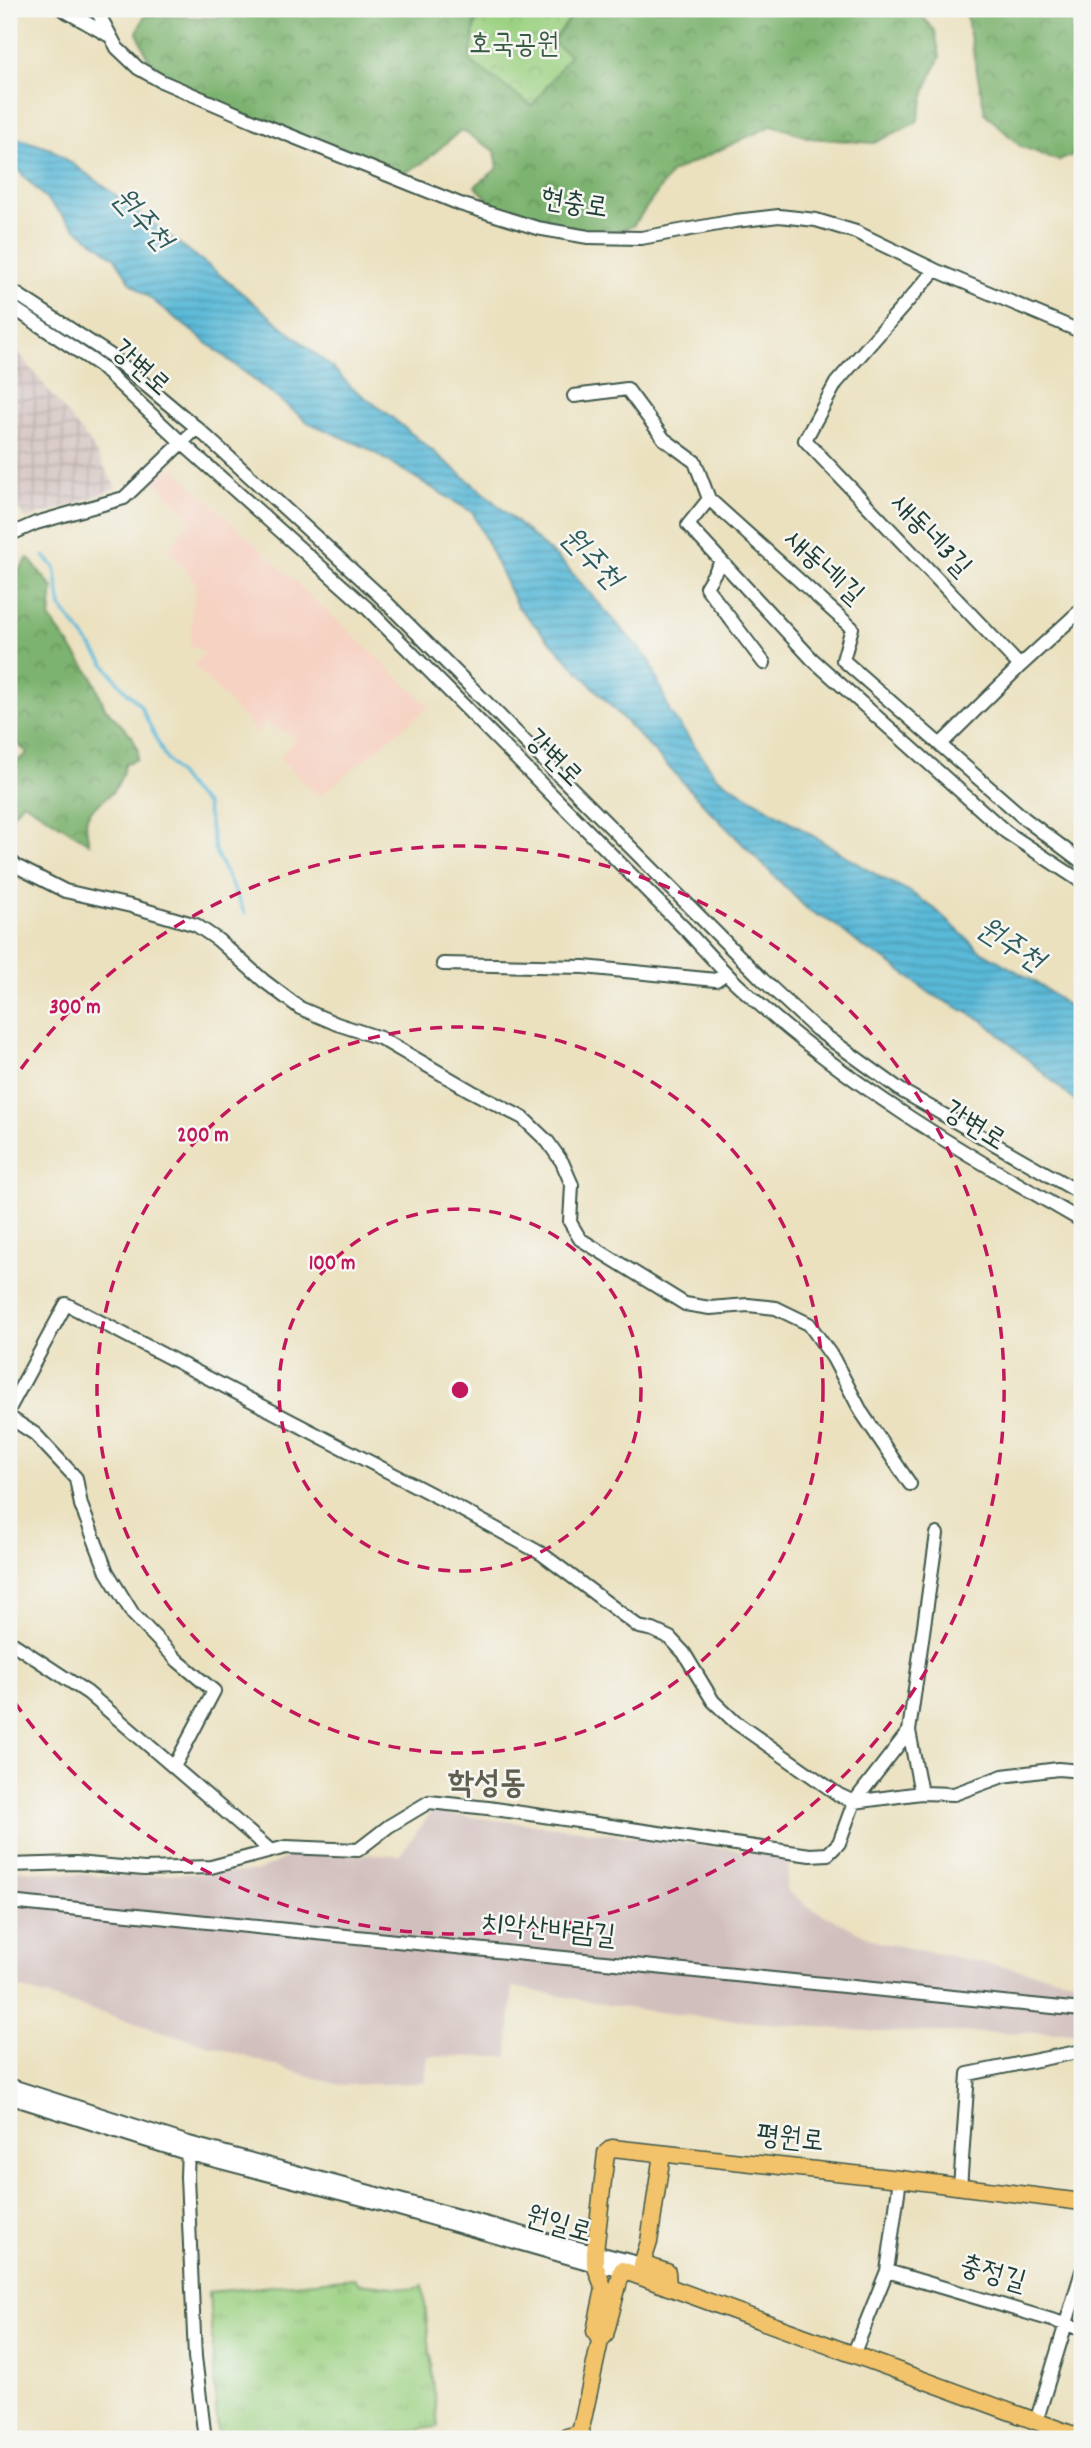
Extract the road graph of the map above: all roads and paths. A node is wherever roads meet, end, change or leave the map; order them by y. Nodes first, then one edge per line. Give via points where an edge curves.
1 (62, 9) edge
2 (96, 9) edge
3 (108, 35) junction
4 (935, 270) junction
5 (9, 289) edge
6 (9, 305) edge
7 (1082, 332) edge
8 (574, 396) dead end
9 (197, 428) junction
10 (182, 443) junction
11 (709, 499) junction
12 (9, 535) edge
13 (721, 562) junction
14 (1082, 609) edge
15 (764, 663) dead end
16 (1020, 666) junction
17 (940, 745) junction
18 (9, 859) edge
19 (1082, 862) edge
20 (1082, 882) edge
21 (443, 964) dead end
22 (726, 973) junction
23 (1082, 1194) edge
24 (1082, 1220) edge
25 (9, 1409) edge
26 (9, 1417) edge
27 (910, 1484) dead end
28 (937, 1534) dead end
29 (9, 1641) edge
30 (909, 1731) junction
31 (174, 1768) junction
32 (1082, 1771) edge
33 (921, 1793) junction
34 (854, 1802) junction
35 (271, 1851) junction
36 (9, 1865) edge
37 (9, 1902) edge
38 (1082, 2010) edge
39 (1082, 2051) edge
40 (9, 2085) edge
41 (9, 2097) edge
42 (188, 2148) junction
43 (662, 2154) junction
44 (900, 2179) junction
45 (960, 2188) junction
46 (1082, 2202) edge
47 (595, 2258) junction
48 (642, 2264) junction
49 (622, 2270) junction
50 (887, 2271) junction
51 (1082, 2271) edge
52 (668, 2287) junction
53 (1067, 2324) junction
54 (1082, 2329) edge
55 (600, 2340) junction
56 (853, 2355) junction
57 (1036, 2422) junction
58 (581, 2436) edge
59 (1082, 2438) edge
60 (205, 2439) edge
61 (560, 2439) edge

1 - 3 street
2 - 3 street, 현충로
3 - 4 street, 현충로 via 138,68 195,97 460,204 537,228 588,237 641,238 779,216 816,220 856,232
4 - 7 street, 현충로
4 - 16 street, 새동네3길 via 836,383 805,440
5 - 9 street, 강변로 via 110,355
6 - 10 street, 강변로 via 99,366
8 - 11 street, 새동네1길 via 627,389 664,439 695,462
9 - 10 street
9 - 23 street, 강변로 via 379,595 817,1029 902,1091
10 - 12 street via 124,498
10 - 22 street, 강변로 via 368,609
11 - 13 street via 688,525
11 - 17 street, 새동네1길 via 852,628 843,660
13 - 15 street via 706,587
13 - 20 street via 812,659 1006,832
14 - 16 street
16 - 17 street
17 - 19 street, 새동네1길
18 - 27 street via 65,891 196,925 300,1008 380,1038 523,1118 562,1162 572,1185 570,1222 580,1239 685,1304 776,1308 809,1325
21 - 22 street via 584,967 716,980
22 - 24 street, 강변로 via 813,1049 897,1108
25 - 34 street via 66,1304 542,1554 639,1627 670,1638 713,1701 735,1722
26 - 31 street via 35,1434 76,1478 107,1572 133,1614 214,1691
28 - 30 street
29 - 31 street via 88,1693
30 - 33 street
30 - 34 street
31 - 35 street
32 - 33 street via 1058,1769 1003,1776 954,1794
33 - 34 street
34 - 35 street via 839,1843 828,1854 429,1802 358,1850 286,1847
35 - 36 street via 211,1867
37 - 38 street, 치악산바람길
39 - 45 street via 968,2074
40 - 42 street, 원일로
41 - 42 street, 원일로
42 - 47 street, 원일로 via 378,2203
42 - 47 street, 원일로 via 558,2243
42 - 60 street via 195,2357
43 - 44 main road, 평원로
43 - 47 main road, 평원로 via 608,2150
43 - 48 main road
44 - 45 main road, 평원로
44 - 50 street
45 - 46 main road, 평원로
47 - 48 street
47 - 49 street, 원일로
47 - 55 main road via 604,2289 595,2332
48 - 49 street
48 - 52 main road via 667,2272
49 - 52 main road, 원일로
49 - 55 main road
50 - 53 street, 충정길
50 - 56 street
51 - 53 street
52 - 56 main road, 원일로
53 - 54 street, 충정길
53 - 57 street
55 - 58 main road
56 - 57 main road, 원일로
57 - 59 main road, 원일로
58 - 61 main road

